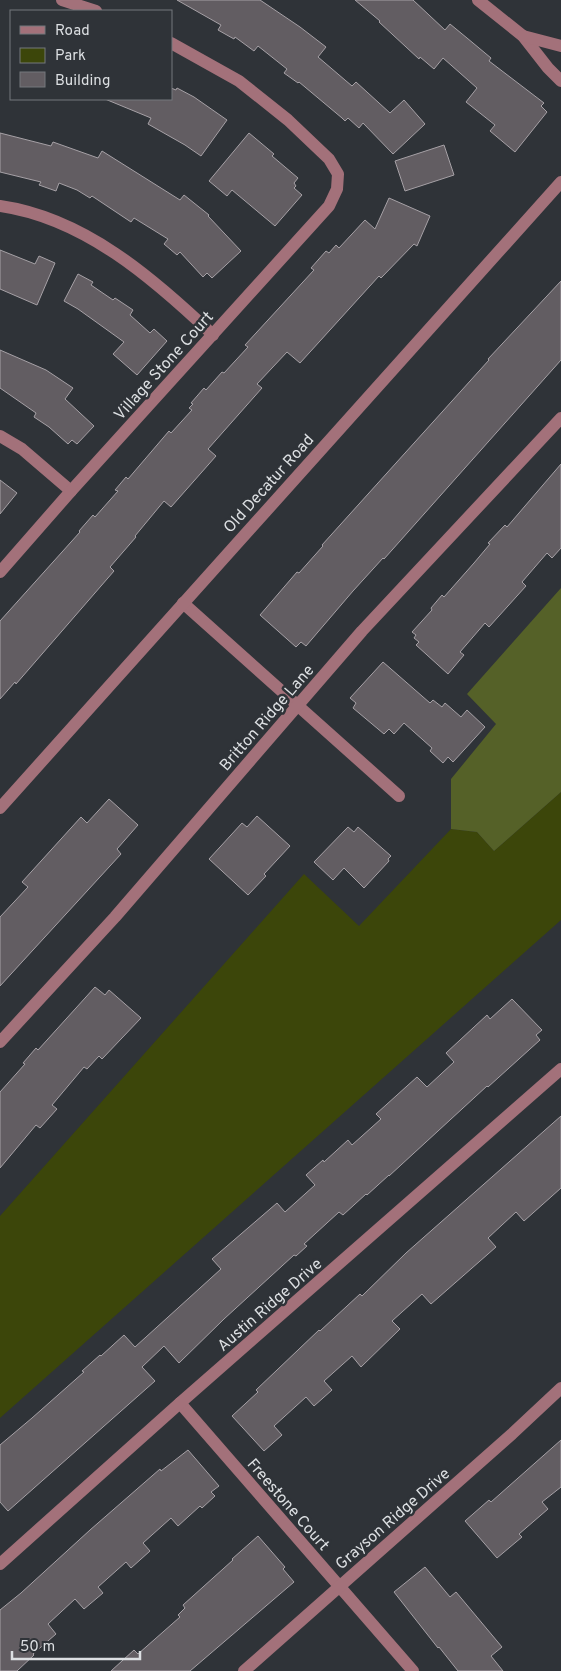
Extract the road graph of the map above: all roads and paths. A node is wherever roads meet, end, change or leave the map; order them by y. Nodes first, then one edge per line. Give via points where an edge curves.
1 (62, 0) edge
2 (478, 0) edge
3 (93, 10) edge
4 (523, 36) junction
5 (172, 44) edge
6 (561, 46) edge
7 (561, 80) edge
8 (561, 182) edge
9 (0, 206) edge
10 (213, 334) junction
11 (561, 418) edge
12 (0, 436) edge
13 (71, 491) junction
14 (0, 572) edge
15 (183, 603) junction
16 (297, 706) junction
17 (399, 796) dead end
18 (0, 808) edge
19 (0, 1042) edge
20 (561, 1070) edge
21 (561, 1388) edge
22 (180, 1403) junction
23 (0, 1564) edge
24 (339, 1585) junction
25 (244, 1671) edge
26 (413, 1671) edge

1 - 3 street
2 - 4 street
4 - 6 street
4 - 7 street
5 - 10 street, Village Stone Court via 239,81 288,120 329,159 338,174 329,206
8 - 15 street, Old Decatur Road
9 - 10 street via 17,208 57,222 102,245 176,300
10 - 13 street, Village Stone Court
11 - 16 street, Britton Ridge Lane via 362,631
12 - 13 street via 22,449
13 - 14 street, Village Stone Court
15 - 16 street
15 - 18 street, Old Decatur Road
16 - 17 street
16 - 19 street, Britton Ridge Lane via 115,917
20 - 22 street, Austin Ridge Drive
21 - 24 street, Grayson Ridge Drive
22 - 23 street, Austin Ridge Drive
22 - 24 street, Freestone Court
24 - 25 street, Grayson Ridge Drive
24 - 26 street, Freestone Court

